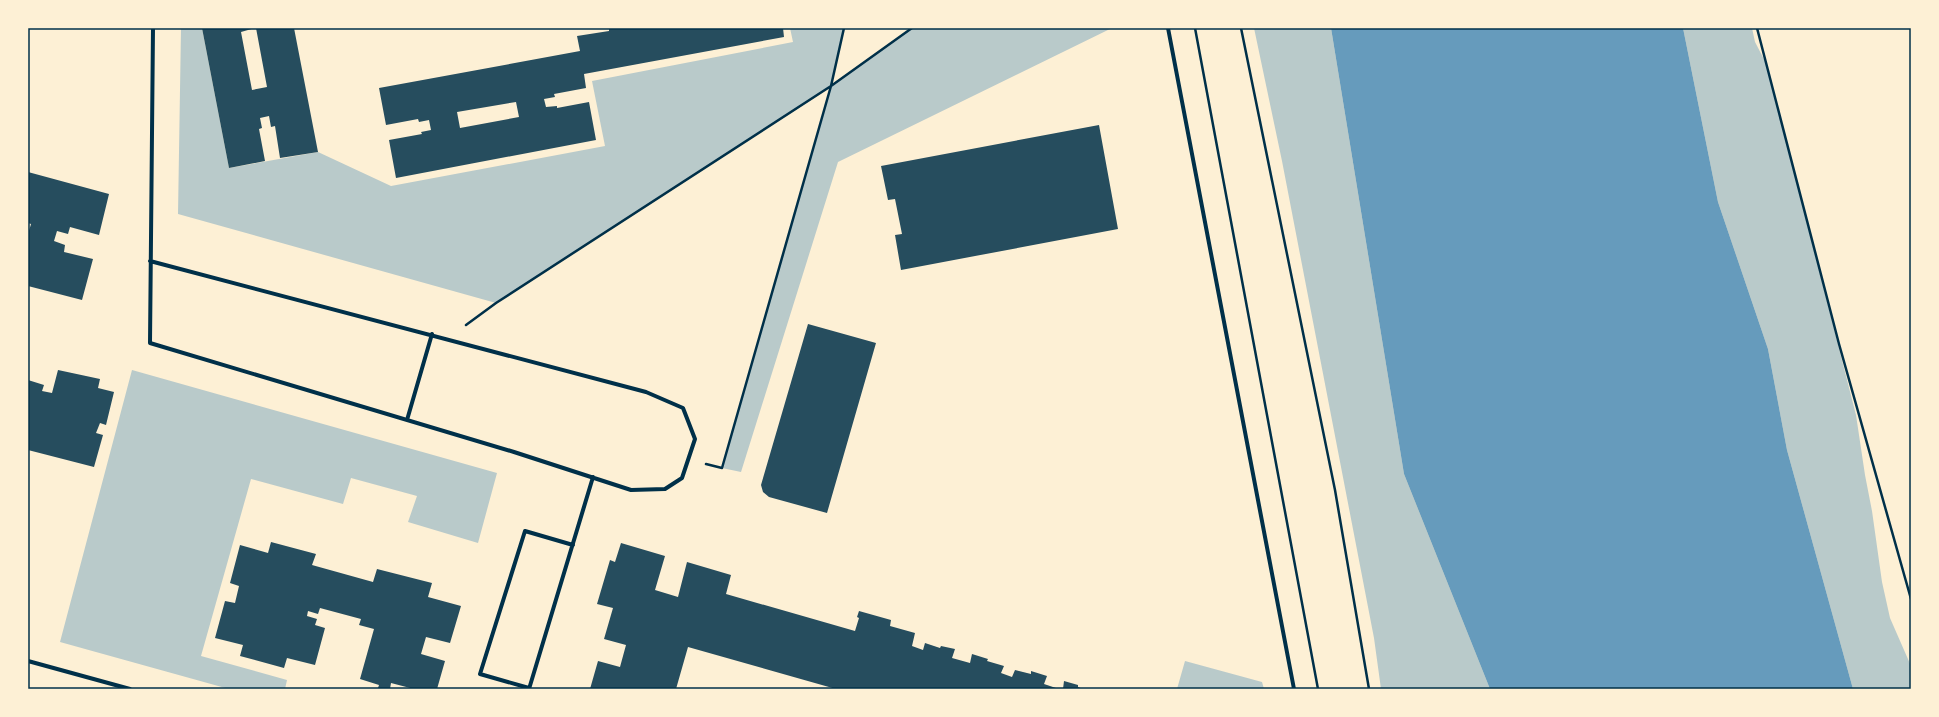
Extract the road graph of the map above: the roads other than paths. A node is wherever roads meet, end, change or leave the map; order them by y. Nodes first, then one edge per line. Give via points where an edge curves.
1 (153, 28) edge
2 (1168, 28) edge
3 (150, 261) junction
4 (432, 334) junction
5 (407, 420) junction
6 (593, 477) junction
7 (573, 545) junction
8 (28, 661) edge
9 (130, 689) edge
10 (529, 689) edge
11 (1294, 689) edge

1 - 3 street
2 - 11 street
3 - 4 street
3 - 5 street via 150,343
4 - 5 street
4 - 6 street via 646,392 683,408 695,440 682,478 665,489 631,490
5 - 6 street
6 - 7 street
7 - 10 street
7 - 10 street via 525,531 480,674
8 - 9 street

